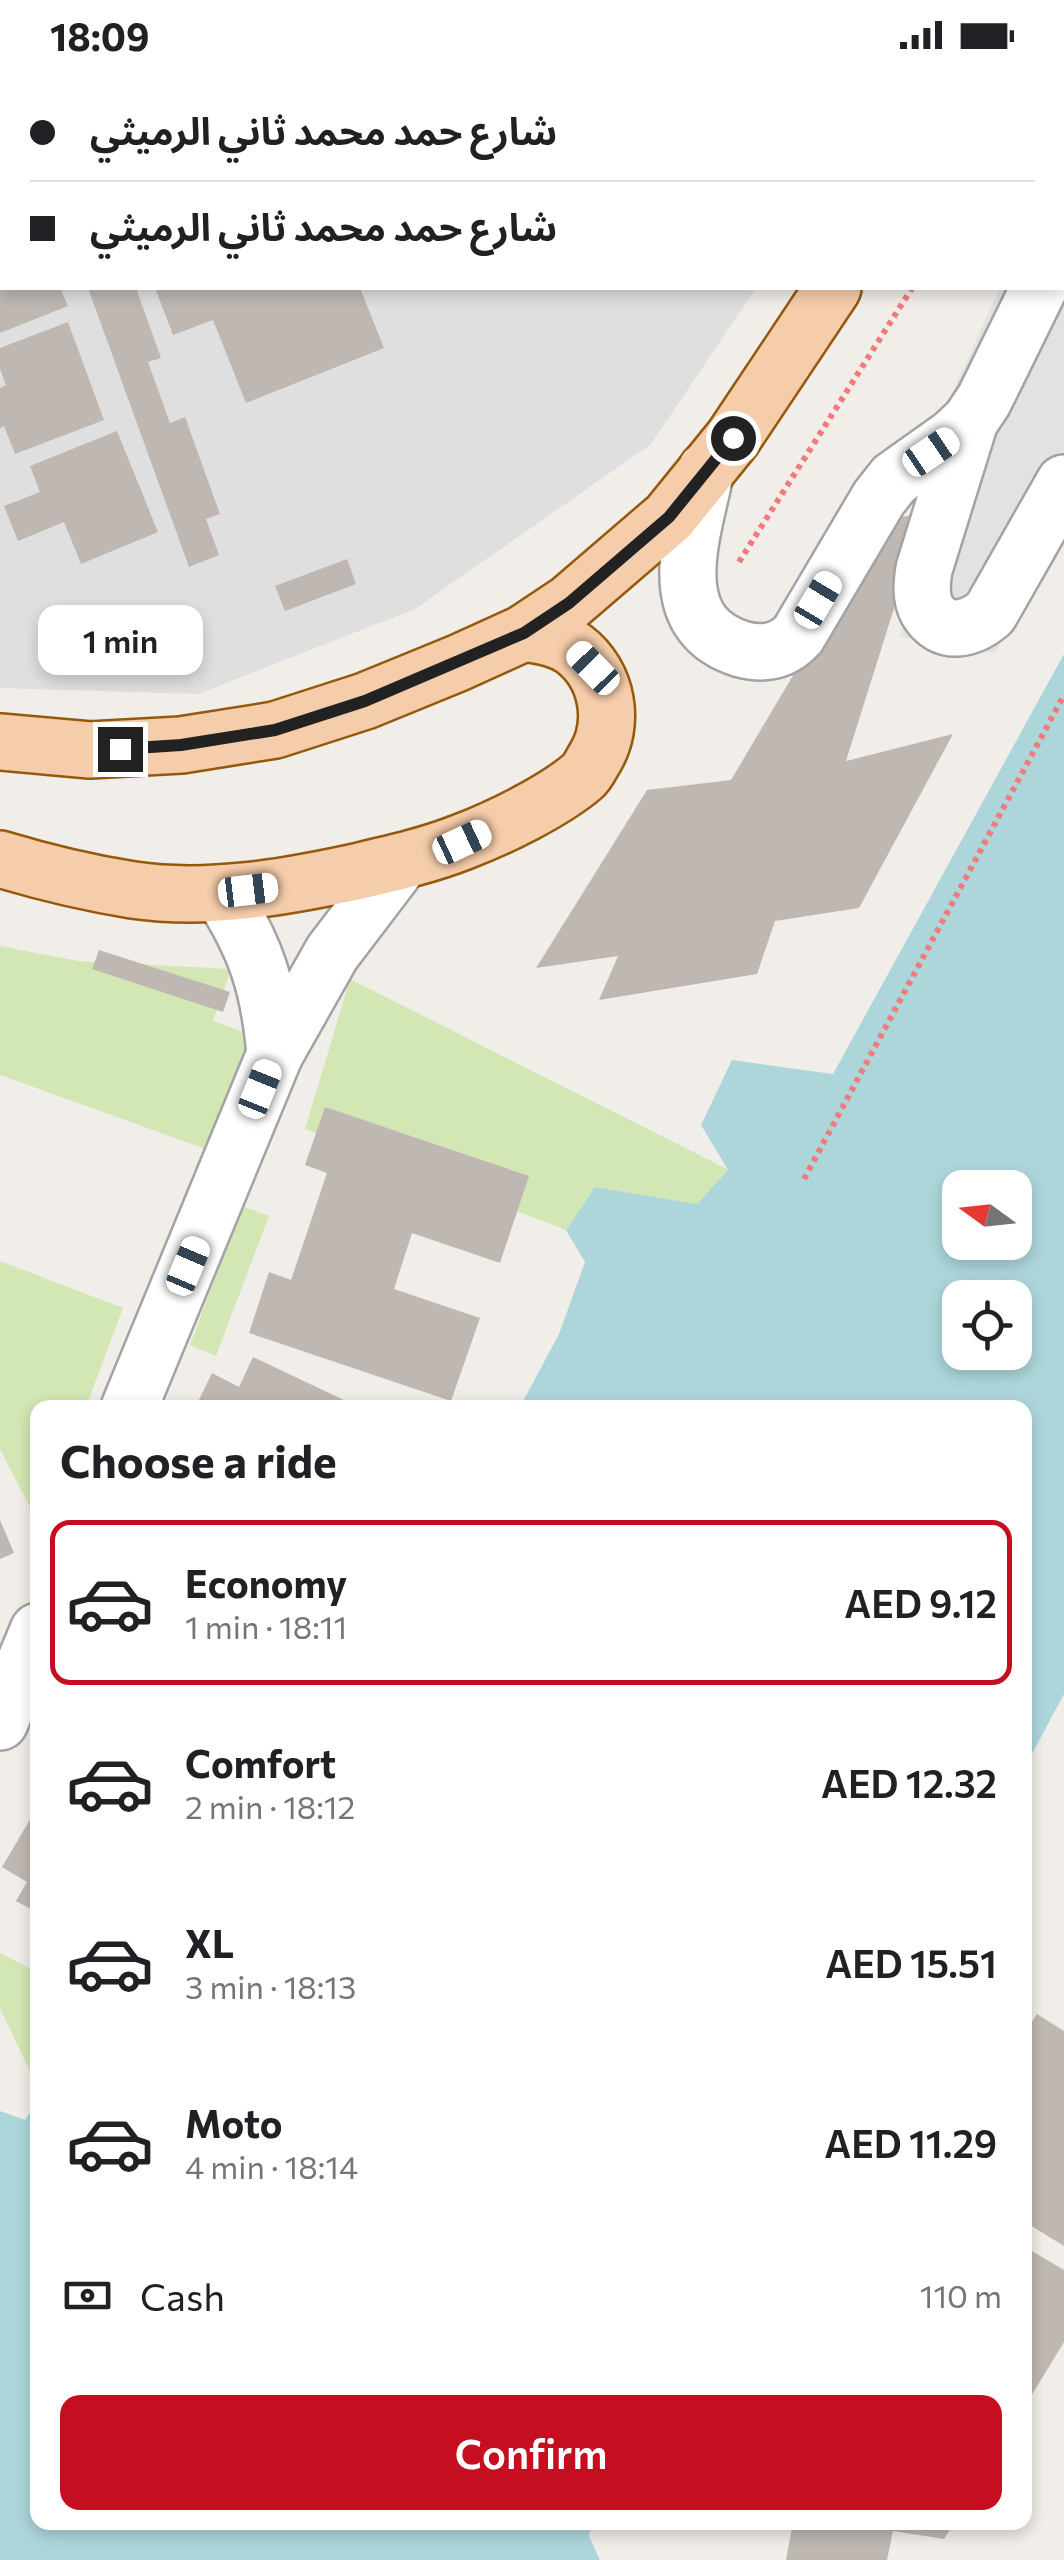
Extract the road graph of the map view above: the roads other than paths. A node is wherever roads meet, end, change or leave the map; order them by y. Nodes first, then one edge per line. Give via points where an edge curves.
1 (832, 290) edge
2 (1038, 290) edge
3 (970, 421) junction
4 (706, 470) junction
5 (1064, 483) edge
6 (524, 633) junction
7 (0, 742) edge
8 (0, 859) edge
9 (402, 861) junction
10 (221, 894) junction
11 (275, 1054) junction
12 (132, 1400) edge
13 (30, 1650) edge
14 (0, 1722) edge

1 - 4 main road
2 - 3 street
3 - 4 street via 894,479 798,635 771,652 742,649 708,630 694,612 687,579
3 - 5 street via 924,569 926,608 938,622 976,625 990,613
4 - 6 main road via 669,517
6 - 7 main road via 365,701 275,730 90,750
6 - 9 main road via 551,637 593,668 608,719 602,745 585,775 532,808 462,842
8 - 10 main road via 136,890
9 - 10 main road
9 - 11 street via 332,953
10 - 11 street via 255,953
11 - 12 street
13 - 14 street

